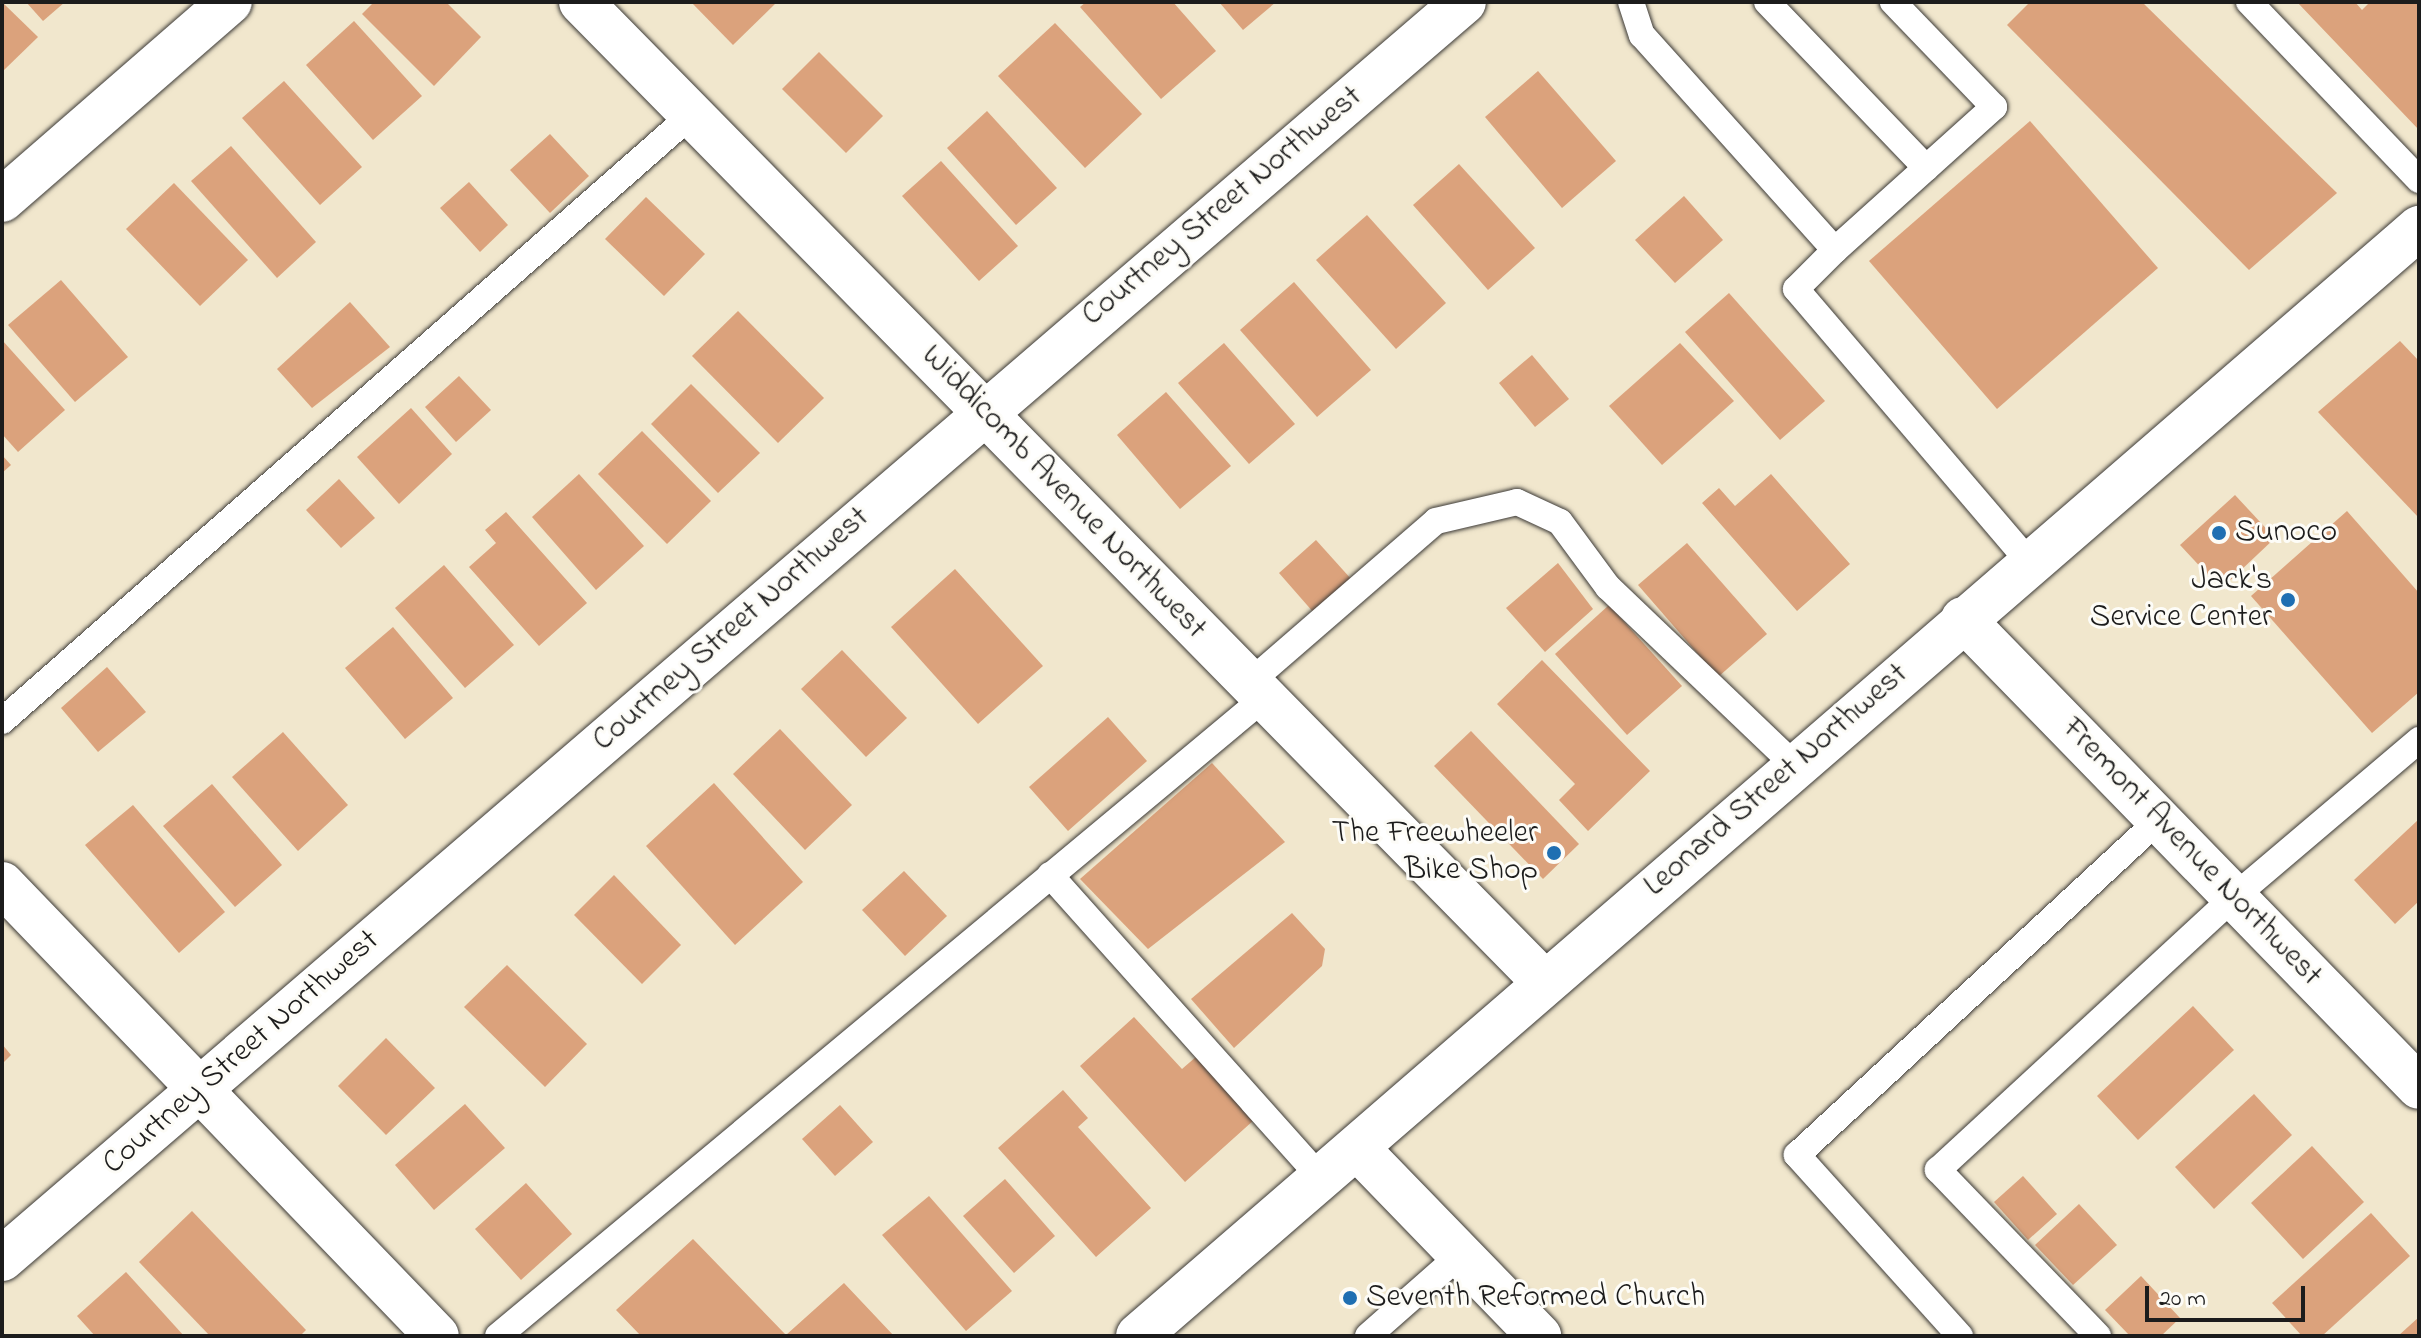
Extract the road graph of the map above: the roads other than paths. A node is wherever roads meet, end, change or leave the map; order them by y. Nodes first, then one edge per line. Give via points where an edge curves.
1 (230, 2) edge
2 (581, 2) edge
3 (1464, 2) edge
4 (1631, 2) edge
5 (1767, 2) edge
6 (1893, 2) edge
7 (2249, 2) edge
8 (691, 115) junction
9 (1926, 168) junction
10 (2419, 180) edge
11 (2, 200) edge
12 (2419, 228) edge
13 (1835, 250) junction
14 (984, 412) junction
15 (2029, 562) junction
16 (1963, 619) junction
17 (1257, 690) junction
18 (2, 721) edge
19 (2419, 740) edge
20 (1795, 766) junction
21 (2159, 820) junction
22 (1050, 875) junction
23 (2, 884) edge
24 (2234, 897) junction
25 (1545, 983) junction
26 (2419, 1087) edge
27 (199, 1091) junction
28 (1357, 1148) junction
29 (1322, 1179) junction
30 (1460, 1255) junction
31 (2, 1259) edge
32 (437, 1336) edge
33 (498, 1336) edge
34 (1138, 1336) edge
35 (1368, 1336) edge
36 (1539, 1336) edge
37 (1960, 1336) edge
38 (2098, 1336) edge

1 - 11 street
2 - 8 street, Widdicomb Avenue Northwest
3 - 14 street, Courtney Street Northwest
4 - 13 lane via 1642,35
5 - 9 lane
6 - 9 lane via 1994,107
7 - 10 lane
8 - 14 street, Widdicomb Avenue Northwest
8 - 18 lane
9 - 13 lane
12 - 15 street, Leonard Street Northwest
13 - 15 lane via 1796,289
14 - 17 street, Widdicomb Avenue Northwest
14 - 27 street, Courtney Street Northwest
15 - 16 street, Leonard Street Northwest
16 - 20 street, Leonard Street Northwest
16 - 21 street, Fremont Avenue Northwest
17 - 20 lane via 1350,590 1436,521 1517,502 1560,522 1608,587
17 - 22 lane
17 - 25 street, Widdicomb Avenue Northwest
19 - 24 lane
20 - 25 street, Leonard Street Northwest
21 - 24 street, Fremont Avenue Northwest
21 - 37 lane via 1797,1155
22 - 29 lane
22 - 33 lane
23 - 27 street
24 - 26 street, Fremont Avenue Northwest
24 - 38 lane via 1938,1170
25 - 28 street, Leonard Street Northwest
27 - 31 street, Courtney Street Northwest
27 - 32 street
28 - 29 street, Leonard Street Northwest
28 - 30 street
29 - 34 street, Leonard Street Northwest
30 - 35 lane
30 - 36 street

